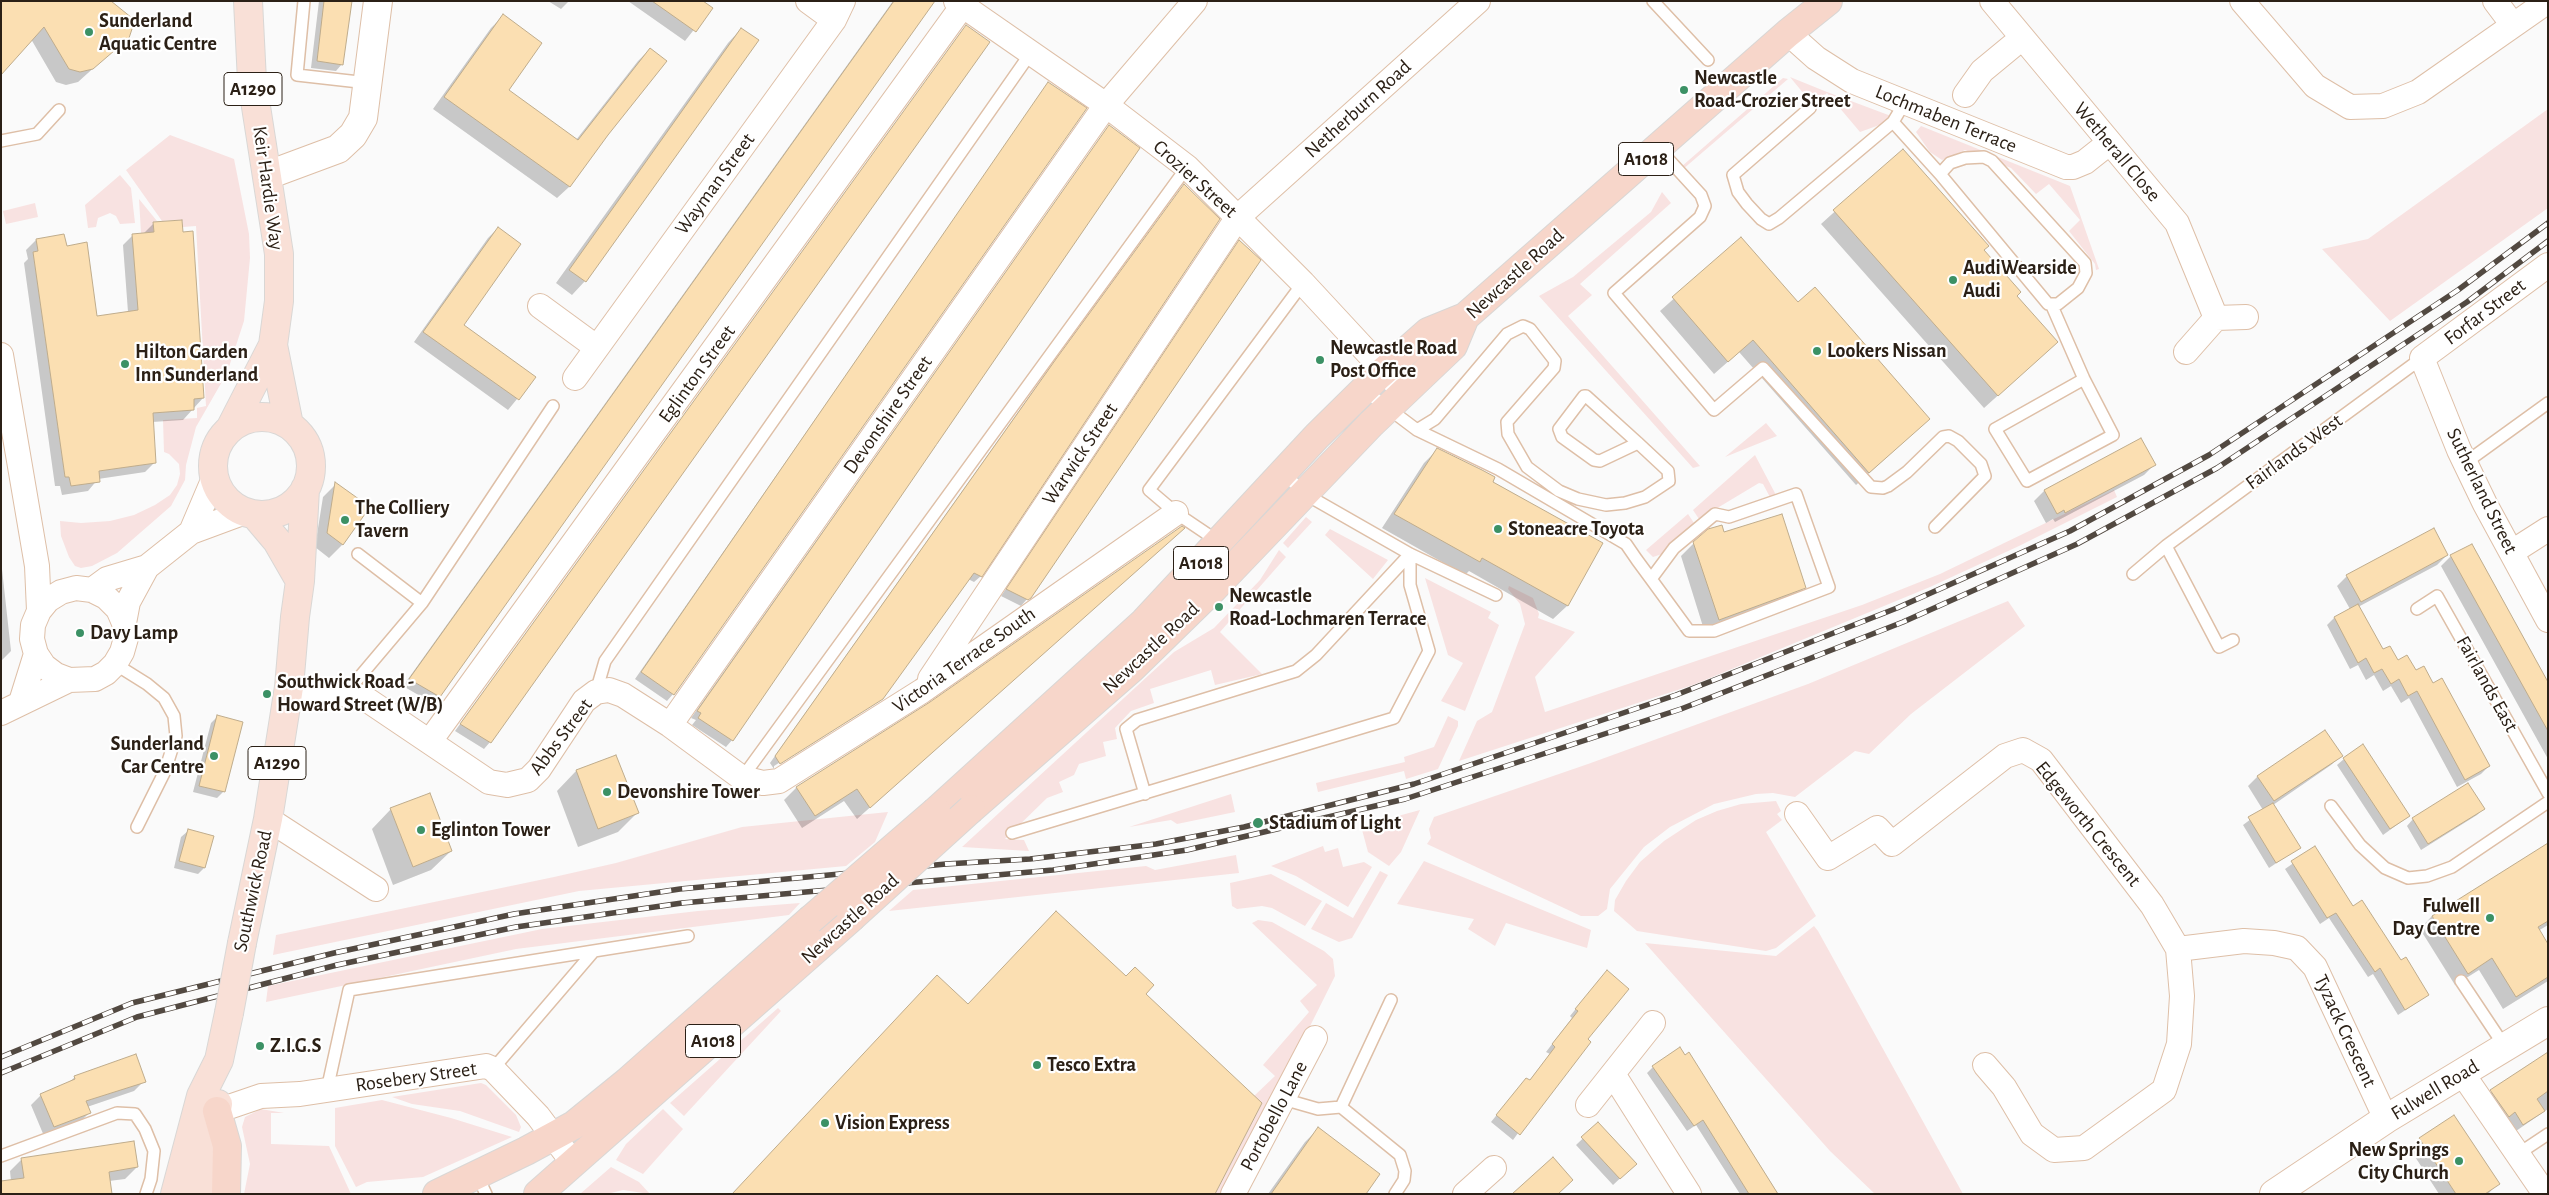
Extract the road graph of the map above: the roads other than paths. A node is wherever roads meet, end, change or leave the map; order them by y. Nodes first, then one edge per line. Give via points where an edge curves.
1 (248, 1) edge
2 (304, 1) edge
3 (378, 1) edge
4 (808, 1) edge
5 (1195, 1) edge
6 (1478, 1) edge
7 (1653, 1) edge
8 (1828, 1) edge
9 (1992, 1) edge
10 (2242, 1) edge
11 (2495, 1) edge
12 (2548, 1) edge
13 (962, 3) edge
14 (839, 11) edge
15 (2513, 24) junction
16 (1788, 33) junction
17 (2022, 38) junction
18 (1030, 54) junction
19 (1708, 60) dead end
20 (368, 83) junction
21 (1966, 95) dead end
22 (1905, 102) junction
23 (1106, 105) junction
24 (1810, 108) dead end
25 (59, 110) dead end
26 (1893, 122) junction
27 (1, 141) edge
28 (2109, 143) junction
29 (1658, 148) junction
30 (1187, 167) junction
31 (1940, 174) junction
32 (268, 175) junction
33 (1238, 217) junction
34 (2548, 265) edge
35 (1303, 283) junction
36 (540, 306) dead end
37 (2052, 306) junction
38 (1464, 317) junction
39 (2246, 317) dead end
40 (2216, 318) junction
41 (274, 345) junction
42 (596, 347) junction
43 (2186, 352) dead end
44 (2422, 358) junction
45 (2, 363) edge
46 (1384, 371) junction
47 (575, 378) dead end
48 (2084, 380) junction
49 (1364, 390) junction
50 (1396, 400) junction
51 (2548, 403) edge
52 (553, 406) dead end
53 (289, 425) junction
54 (231, 427) junction
55 (1417, 430) junction
56 (1638, 443) junction
57 (2465, 462) junction
58 (1283, 474) junction
59 (214, 478) junction
60 (305, 490) junction
61 (1305, 493) junction
62 (1176, 513) junction
63 (250, 514) junction
64 (1936, 527) dead end
65 (2548, 529) edge
66 (190, 532) junction
67 (1220, 543) junction
68 (2166, 546) junction
69 (2512, 552) junction
70 (358, 554) dead end
71 (1410, 554) junction
72 (37, 566) junction
73 (147, 567) junction
74 (2133, 574) dead end
75 (1651, 579) junction
76 (300, 581) junction
77 (92, 590) junction
78 (60, 592) junction
79 (1496, 595) dead end
80 (422, 603) junction
81 (2417, 609) dead end
82 (39, 611) junction
83 (2548, 620) edge
84 (124, 624) junction
85 (2233, 640) dead end
86 (36, 654) junction
87 (115, 664) junction
88 (69, 680) junction
89 (289, 687) junction
90 (922, 691) junction
91 (596, 692) junction
92 (346, 693) junction
93 (11, 707) edge
94 (670, 725) junction
95 (430, 741) junction
96 (742, 778) junction
97 (2548, 793) edge
98 (1145, 794) junction
99 (2548, 802) edge
100 (2331, 806) dead end
101 (1797, 814) dead end
102 (268, 819) junction
103 (137, 827) dead end
104 (1012, 833) dead end
105 (376, 889) dead end
106 (688, 936) dead end
107 (2178, 949) junction
108 (594, 951) junction
109 (2461, 981) dead end
110 (1391, 1000) dead end
111 (2548, 1021) edge
112 (1653, 1023) dead end
113 (1315, 1038) dead end
114 (2505, 1047) junction
115 (219, 1060) junction
116 (1985, 1065) dead end
117 (493, 1069) junction
118 (2462, 1073) junction
119 (1613, 1074) junction
120 (327, 1090) junction
121 (1283, 1099) junction
122 (1588, 1105) dead end
123 (1341, 1107) junction
124 (217, 1111) junction
125 (2386, 1119) junction
126 (2548, 1134) edge
127 (553, 1136) junction
128 (2518, 1154) junction
129 (1, 1156) edge
130 (574, 1164) junction
131 (1494, 1168) dead end
132 (481, 1184) edge
133 (447, 1192) edge
134 (146, 1194) edge
135 (175, 1194) edge
136 (201, 1194) edge
137 (226, 1194) edge
138 (538, 1194) edge
139 (1234, 1194) edge
140 (1395, 1194) edge
141 (1465, 1194) edge
142 (1689, 1194) edge
143 (2274, 1194) edge
144 (2545, 1194) edge

1 - 32 main road, Keir Hardie Way / A1290 via 252,82
2 - 20 lane via 297,75
3 - 20 street
4 - 14 street, Wayman Street
5 - 23 street, Devonshire Street
6 - 33 street, Netherburn Road
7 - 19 lane
8 - 16 highway, Newcastle Road / A1018
9 - 17 street, Wetherall Close
10 - 15 street via 2315,86 2350,107 2383,106 2418,92
11 - 15 street
12 - 15 street
13 - 18 street, Crozier Street
13 - 95 street, Eglinton Street
14 - 42 street, Wayman Street
16 - 22 street, Lochmaben Terrace via 1836,72
16 - 29 highway, Newcastle Road / A1018
17 - 21 street via 1982,71
17 - 28 street, Wetherall Close
18 - 23 street, Crozier Street
18 - 91 lane via 605,661
20 - 32 street via 362,118 353,135 338,148
22 - 26 lane
22 - 28 street, Lochmaben Terrace via 2066,167 2085,162
23 - 30 street, Crozier Street
23 - 94 street, Devonshire Street
24 - 26 lane via 1733,175 1738,192 1747,204 1760,219 1770,224
25 - 27 lane via 37,134
26 - 31 lane
28 - 40 street, Wetherall Close via 2177,223
29 - 38 highway, Newcastle Road / A1018
29 - 64 lane via 1701,195 1706,206 1700,217 1614,293 1714,410 1762,368 1871,488 1888,486 1943,437 1958,440 1982,464 1985,476
30 - 33 street, Crozier Street
30 - 96 lane
31 - 37 lane via 2032,287
31 - 37 lane via 1950,163 1964,158 1984,157 1992,161 2085,263 2086,273 2078,288
32 - 41 main road, Keir Hardie Way / A1290 via 279,254 279,301
33 - 35 street, Crozier Street
33 - 90 street, Warwick Street
34 - 44 street, Forfar Street
35 - 46 street, Crozier Street
35 - 62 lane via 1149,490
36 - 42 street
37 - 48 lane
38 - 46 highway, A1018 via 1428,332
38 - 50 highway, Newcastle Road / A1018 via 1453,346
39 - 40 street
40 - 43 street
41 - 53 main road, A1290
41 - 54 main road, A1290
42 - 47 street, Wayman Street
44 - 57 street, Sutherland Street
44 - 68 lane, Fairlands West
45 - 72 street
46 - 49 highway, A1018
46 - 50 street, Crozier Street
48 - 48 lane via 1995,429 2027,481 2113,435
49 - 50 lane
49 - 58 highway, A1018
50 - 55 lane
50 - 61 highway, Newcastle Road / A1018
51 - 57 lane
52 - 80 lane
53 - 54 main road via 275,418 260,416
53 - 60 main road via 303,440 311,460
54 - 59 main road via 214,451
55 - 56 lane via 1435,418 1507,334 1523,326 1530,329 1552,354 1555,365 1506,422 1508,434 1527,467 1578,499 1606,505 1625,503 1645,497 1669,481 1670,473
55 - 75 lane via 1498,469 1626,544
56 - 56 lane via 1586,396 1559,428 1562,437 1594,460 1604,460
57 - 69 street, Sutherland Street via 2484,504
58 - 61 lane
58 - 67 highway, A1018
59 - 63 main road via 225,499
59 - 66 street
60 - 63 main road via 284,510 270,515
60 - 76 main road, A1290
61 - 71 lane
61 - 130 highway, Newcastle Road / A1018, bridge via 1131,669 760,1001 642,1100
62 - 67 lane
62 - 90 street, Victoria Terrace South
63 - 66 street
63 - 76 main road via 277,541
65 - 69 street
66 - 73 street
67 - 127 highway, A1018, bridge via 1144,622 936,811 627,1082 574,1125
68 - 74 lane, Fairlands West
68 - 85 lane via 2219,647
69 - 83 street, Sutherland Street
70 - 80 lane
71 - 79 lane
71 - 98 lane via 1316,655 1296,671 1137,720 1126,729
71 - 98 lane via 1410,585 1429,651 1394,718
72 - 78 street
72 - 82 street
73 - 77 street via 107,580
73 - 84 street via 128,602
75 - 75 lane via 1689,631 1714,631 1830,587 1796,494 1729,517 1715,514 1674,548
76 - 89 main road, Southwick Road / A1290
77 - 78 street via 76,588
77 - 84 street via 106,597 118,609
78 - 82 street
80 - 92 lane
81 - 97 lane, Fairlands East via 2437,596
82 - 86 street via 32,639
84 - 87 street via 126,638
86 - 88 street via 44,666
86 - 93 street
87 - 88 street via 94,679
87 - 103 lane via 164,698 174,716 176,736 165,771
88 - 93 street
89 - 92 street, Abbs Street
89 - 102 main road, Southwick Road / A1290
90 - 96 street, Victoria Terrace South via 779,781 763,783
91 - 94 street, Abbs Street via 609,690 623,695
91 - 95 street, Abbs Street via 584,701 540,769 528,780 507,785 489,782
92 - 95 street, Abbs Street via 363,697
94 - 96 street, Abbs Street
98 - 104 lane
99 - 100 lane via 2452,867 2427,876 2408,878 2385,868 2360,845
101 - 107 street, Edgeworth Crescent via 1828,858 1877,828 1892,844 2005,756 2023,750 2040,760 2052,775 2152,905
102 - 105 street
102 - 115 main road, Southwick Road / A1290, bridge
106 - 108 lane
107 - 116 street via 2182,996 2179,1044 2164,1090 2084,1148 2054,1150 2032,1134 2004,1087
107 - 125 street, Tyzack Crescent via 2244,941 2297,948 2316,967
108 - 117 lane
108 - 120 lane via 349,990
109 - 114 lane
110 - 123 lane
111 - 114 street, Fulwell Road
112 - 119 street
113 - 121 street, Portobello Lane
114 - 118 street, Fulwell Road
115 - 124 main road, A1290
115 - 135 main road, Southwick Road / A1290 via 201,1096
117 - 120 street, Rosebery Street via 479,1066
117 - 127 street, Rosebery Street
118 - 125 street, Fulwell Road
118 - 128 street
119 - 122 street
119 - 142 street
120 - 124 street, Rosebery Street via 261,1096
121 - 123 lane via 1318,1109
121 - 139 street, Portobello Lane
123 - 140 lane via 1400,1155 1404,1180
124 - 136 main road, A1290
124 - 137 highway via 227,1146
125 - 143 street, Fulwell Road
126 - 128 lane
127 - 130 street, Rosebery Street
127 - 132 highway, A1018
128 - 144 street
129 - 134 lane via 117,1113 135,1114 154,1151
130 - 138 highway, Newcastle Road / A1018
131 - 141 street
132 - 133 highway, A1018

